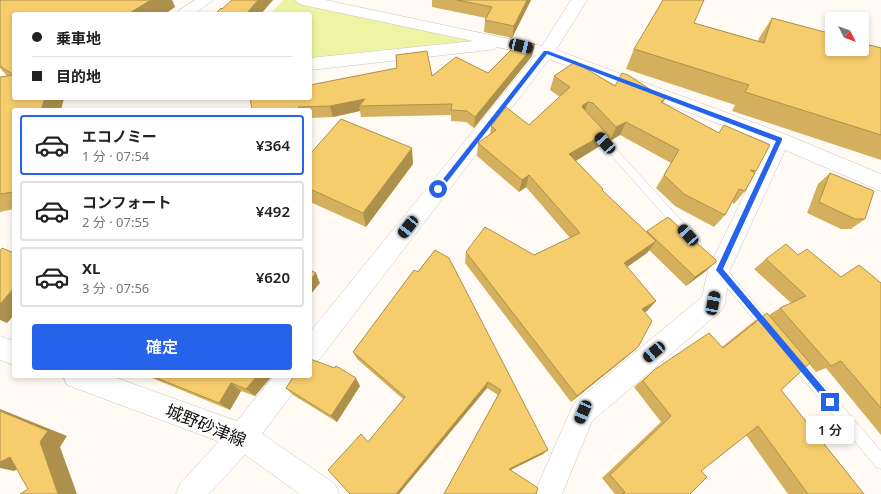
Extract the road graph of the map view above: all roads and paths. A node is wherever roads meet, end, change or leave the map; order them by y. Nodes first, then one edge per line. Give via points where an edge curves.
1 (205, 0) edge
2 (303, 0) edge
3 (384, 0) edge
4 (579, 0) edge
5 (187, 12) edge
6 (366, 14) junction
7 (508, 43) junction
8 (546, 52) junction
9 (312, 64) edge
10 (0, 71) edge
11 (12, 72) edge
12 (584, 120) edge
13 (780, 140) junction
14 (881, 182) edge
15 (711, 260) junction
16 (775, 336) edge
17 (0, 348) edge
18 (312, 348) edge
19 (785, 348) edge
20 (12, 352) edge
21 (81, 378) edge
22 (288, 378) edge
23 (242, 437) junction
24 (881, 462) edge
25 (190, 494) edge
26 (325, 494) edge
27 (548, 494) edge

1 - 5 street
2 - 6 street
3 - 6 street
4 - 8 street
6 - 7 street
7 - 8 street
7 - 9 street
8 - 13 street
8 - 18 street
10 - 11 street
12 - 15 lane
13 - 14 street
13 - 15 street
15 - 16 lane
15 - 27 street via 713,303 583,412
17 - 20 street
19 - 24 lane
21 - 23 street, 城野砂津線
22 - 23 street
23 - 25 street
23 - 26 street, 城野砂津線

